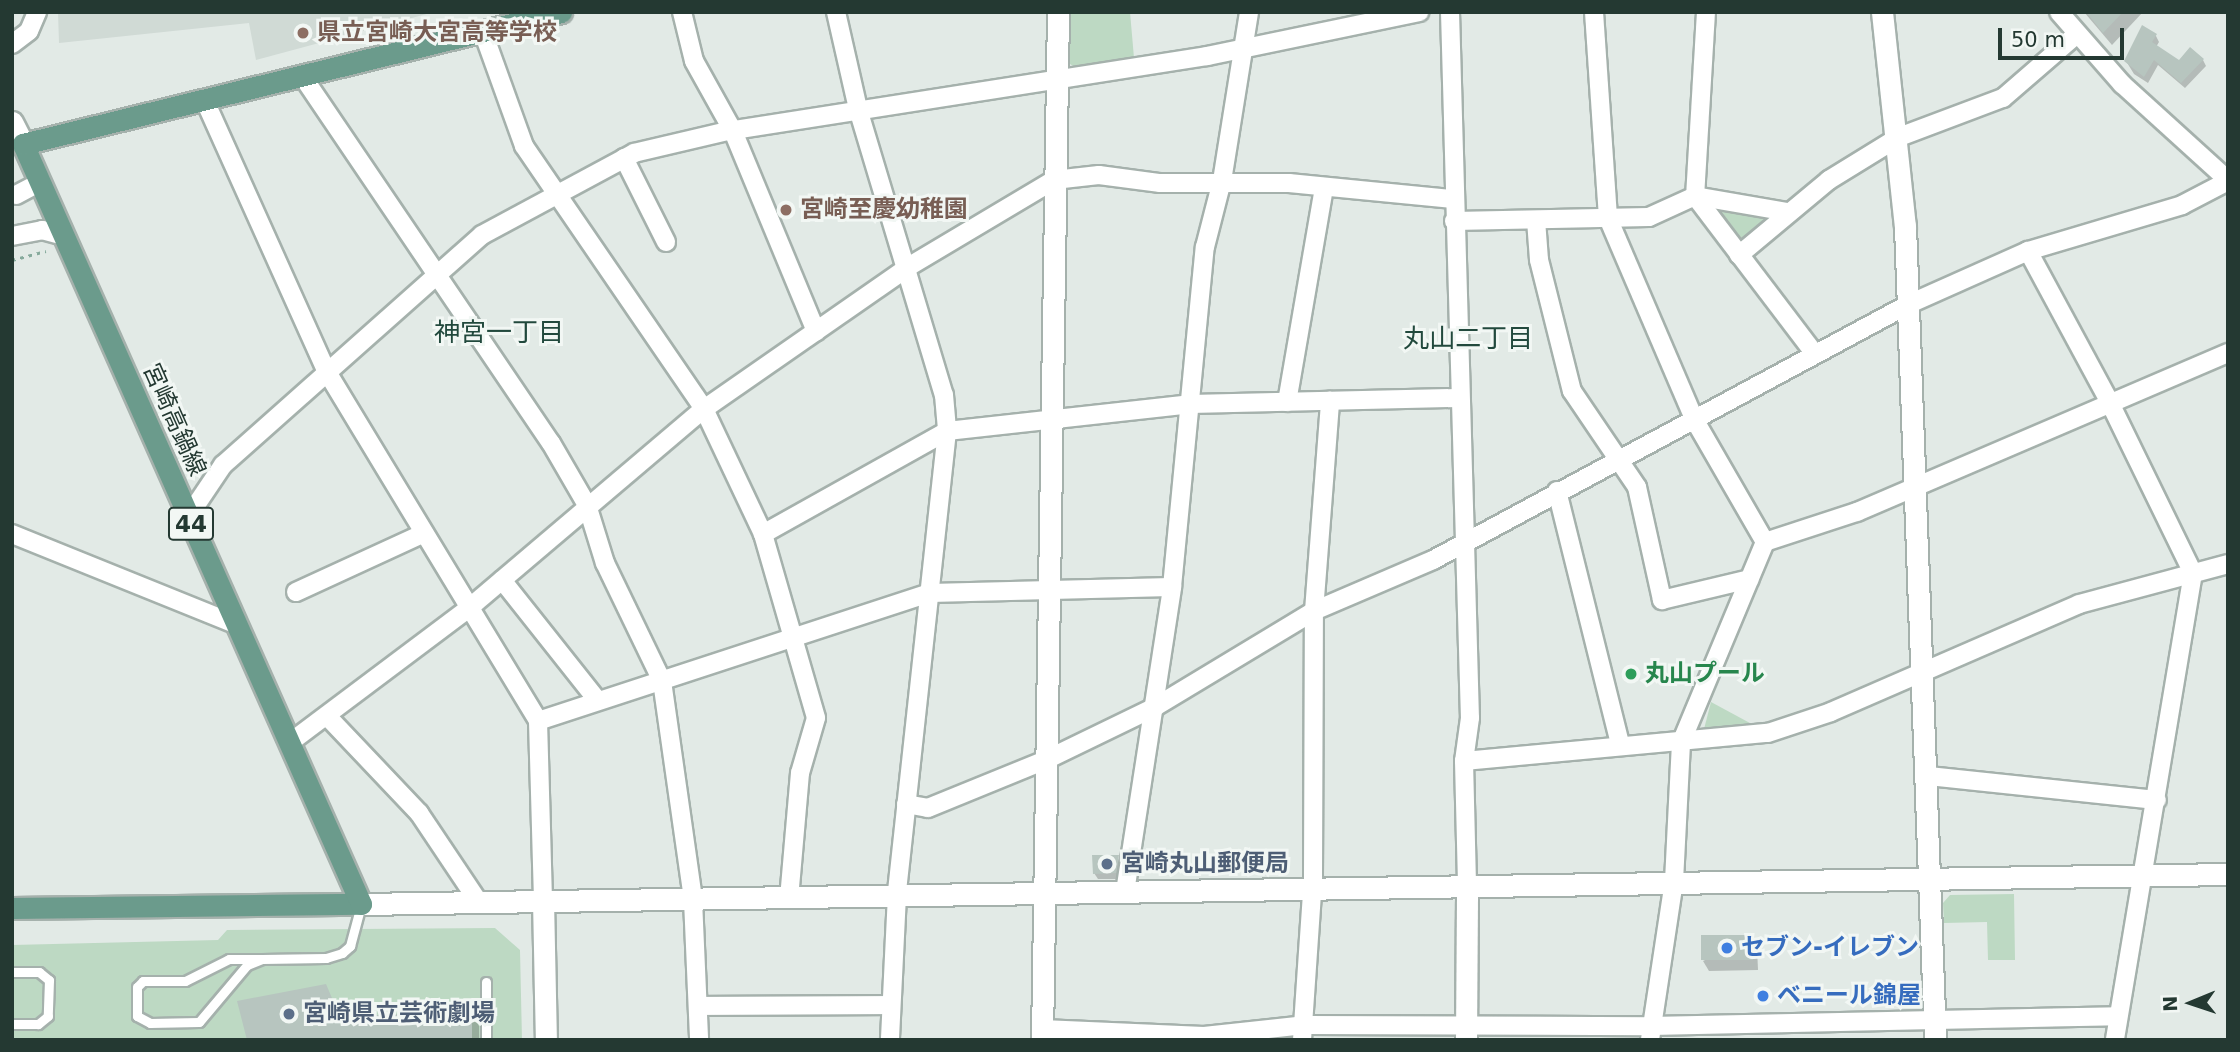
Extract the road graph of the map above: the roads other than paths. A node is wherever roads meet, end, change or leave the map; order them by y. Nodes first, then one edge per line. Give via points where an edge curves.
1 (37, 12) edge
2 (561, 12) edge
3 (682, 12) edge
4 (836, 12) edge
5 (1058, 12) edge
6 (1249, 12) edge
7 (1419, 12) edge
8 (1450, 12) edge
9 (1594, 12) edge
10 (1706, 12) edge
11 (1882, 12) edge
12 (2059, 12) edge
13 (483, 32) junction
14 (2077, 34) junction
15 (12, 44) edge
16 (1246, 45) junction
17 (303, 77) junction
18 (1057, 77) junction
19 (205, 101) junction
20 (858, 109) junction
21 (12, 122) edge
22 (733, 131) junction
23 (1899, 136) junction
24 (18, 146) edge
25 (624, 158) junction
26 (1054, 180) junction
27 (2228, 180) edge
28 (1222, 181) junction
29 (40, 182) junction
30 (1324, 187) junction
31 (553, 193) junction
32 (16, 195) dead end
33 (1695, 196) junction
34 (1453, 199) junction
35 (1788, 212) junction
36 (1608, 218) junction
37 (1536, 220) junction
38 (1454, 221) junction
39 (12, 236) edge
40 (666, 242) dead end
41 (58, 243) junction
42 (2028, 251) junction
43 (1740, 255) junction
44 (908, 267) junction
45 (439, 271) junction
46 (1909, 304) junction
47 (816, 331) junction
48 (2228, 353) edge
49 (1815, 354) junction
50 (327, 372) junction
51 (1458, 398) junction
52 (1331, 401) junction
53 (2109, 401) junction
54 (1287, 402) junction
55 (1190, 404) junction
56 (704, 409) junction
57 (1048, 418) junction
58 (1695, 419) junction
59 (947, 431) junction
60 (1620, 458) junction
61 (1914, 484) junction
62 (1557, 491) junction
63 (587, 505) junction
64 (188, 517) junction
65 (424, 533) junction
66 (12, 534) edge
67 (763, 534) junction
68 (1765, 542) junction
69 (1464, 543) junction
70 (2228, 564) edge
71 (2193, 573) junction
72 (1750, 579) junction
73 (502, 580) junction
74 (1172, 587) junction
75 (1049, 590) junction
76 (296, 593) dead end
77 (929, 593) junction
78 (469, 608) junction
79 (1314, 611) junction
80 (237, 625) junction
81 (794, 639) junction
82 (1924, 669) junction
83 (662, 681) junction
84 (598, 701) junction
85 (1155, 707) junction
86 (327, 716) junction
87 (537, 721) junction
88 (292, 741) junction
89 (1620, 743) junction
90 (1681, 743) junction
91 (1048, 759) junction
92 (1464, 761) junction
93 (1928, 776) junction
94 (2157, 800) junction
95 (906, 804) junction
96 (2145, 874) junction
97 (2228, 874) edge
98 (1932, 878) junction
99 (1674, 881) junction
100 (1467, 885) junction
101 (1312, 889) junction
102 (1044, 892) junction
103 (1125, 892) junction
104 (897, 895) junction
105 (789, 898) junction
106 (543, 900) junction
107 (693, 900) junction
108 (478, 901) junction
109 (361, 904) junction
110 (12, 908) edge
111 (262, 959) junction
112 (12, 972) edge
113 (486, 982) dead end
114 (891, 1005) junction
115 (698, 1006) junction
116 (2118, 1016) junction
117 (12, 1024) edge
118 (1935, 1030) edge
119 (1304, 1032) edge
120 (1466, 1032) edge
121 (1650, 1033) edge
122 (1042, 1034) edge
123 (486, 1040) edge
124 (546, 1040) edge
125 (699, 1040) edge
126 (890, 1040) edge
127 (2115, 1040) edge

1 - 15 street via 29,30
2 - 13 main road
3 - 22 street via 694,61
4 - 20 street
5 - 18 street
6 - 16 street
7 - 16 street via 1280,43
8 - 34 street
9 - 36 street
10 - 33 street
11 - 23 street
12 - 14 street
13 - 17 main road
13 - 31 street via 524,146
14 - 23 street via 2003,98
14 - 27 street via 2150,111
16 - 18 street via 1090,76
16 - 28 street
17 - 19 main road
17 - 45 street
18 - 20 street
18 - 26 street
19 - 24 main road
19 - 50 street
20 - 22 street
20 - 44 street
21 - 24 street
22 - 25 street
22 - 47 street
23 - 35 street
23 - 46 street
24 - 29 main road, 宮崎高鍋線 / 44
25 - 31 street
25 - 40 street
26 - 28 street via 1099,175 1160,183
26 - 44 street
26 - 57 street
27 - 42 street via 2182,205
28 - 30 street
28 - 55 street via 1205,247
29 - 32 street
29 - 41 main road, 宮崎高鍋線 / 44
30 - 34 street
30 - 54 street
31 - 45 street via 482,234
31 - 56 street
33 - 35 street
33 - 36 street via 1649,217
33 - 43 street
34 - 38 street
35 - 43 street
36 - 37 street
36 - 58 street
37 - 38 street
37 - 60 street via 1539,260 1572,391
38 - 51 street
39 - 41 street via 41,230
41 - 64 main road, 宮崎高鍋線 / 44
42 - 46 street
42 - 53 street
43 - 49 street
44 - 47 street
44 - 59 street via 944,395
45 - 50 street
45 - 63 street
46 - 49 street
46 - 61 street
47 - 56 street
48 - 53 street
49 - 58 street
50 - 64 street via 223,465
50 - 65 street
51 - 52 street
51 - 69 street
52 - 54 street
52 - 79 street
53 - 61 street
53 - 71 street
54 - 55 street
55 - 57 street
55 - 74 street
56 - 63 street
56 - 67 street
57 - 59 street
57 - 75 street
58 - 60 street
58 - 68 street
59 - 67 street
59 - 77 street
60 - 62 street
60 - 72 street via 1637,487 1662,600
61 - 68 street via 1857,512
61 - 82 street
62 - 69 street
62 - 89 street
63 - 73 street
63 - 83 street via 605,563
64 - 80 main road, 宮崎高鍋線 / 44
65 - 76 street
65 - 78 street
66 - 80 street
67 - 81 street
68 - 72 street
69 - 79 street
69 - 92 street via 1470,718
70 - 71 street
71 - 82 street via 2079,604
71 - 94 street
72 - 90 street
73 - 78 street
73 - 84 street
74 - 75 street
74 - 85 street
75 - 77 street
75 - 91 street
77 - 81 street
77 - 95 street
78 - 86 street
78 - 87 street
79 - 85 street
79 - 101 street
80 - 88 main road, 宮崎高鍋線 / 44
81 - 83 street
81 - 105 street via 816,718 800,773
82 - 90 street via 1831,712 1769,733
82 - 93 street
83 - 84 street
83 - 107 street
84 - 87 street
85 - 91 street
85 - 103 street
86 - 88 street
86 - 108 street via 419,813
87 - 106 street
88 - 109 main road, 宮崎高鍋線 / 44
89 - 90 street
89 - 92 street
90 - 99 street
91 - 95 street via 928,808
91 - 102 street
92 - 100 street
93 - 94 street
93 - 98 street
94 - 96 street
95 - 104 street
96 - 97 street
96 - 98 street
96 - 116 street
98 - 99 street
98 - 118 street
99 - 100 street
99 - 121 street
100 - 101 street
100 - 120 street
101 - 103 street
101 - 119 street
102 - 103 street
102 - 104 street
102 - 122 street
104 - 105 street
104 - 114 street
105 - 107 street
106 - 107 street
106 - 108 street
106 - 124 street
107 - 115 street
108 - 109 street
109 - 110 main road
109 - 111 lane via 349,946 342,953 326,958
111 - 111 lane via 241,970 200,1022 150,1023 137,1016 137,987 143,981 185,981 229,960
112 - 117 lane via 39,972 50,980 48,1016 38,1024
113 - 123 lane
114 - 115 street
114 - 126 street
115 - 125 street
116 - 118 street
116 - 127 street
118 - 121 street
119 - 120 street
119 - 122 street
120 - 121 street

